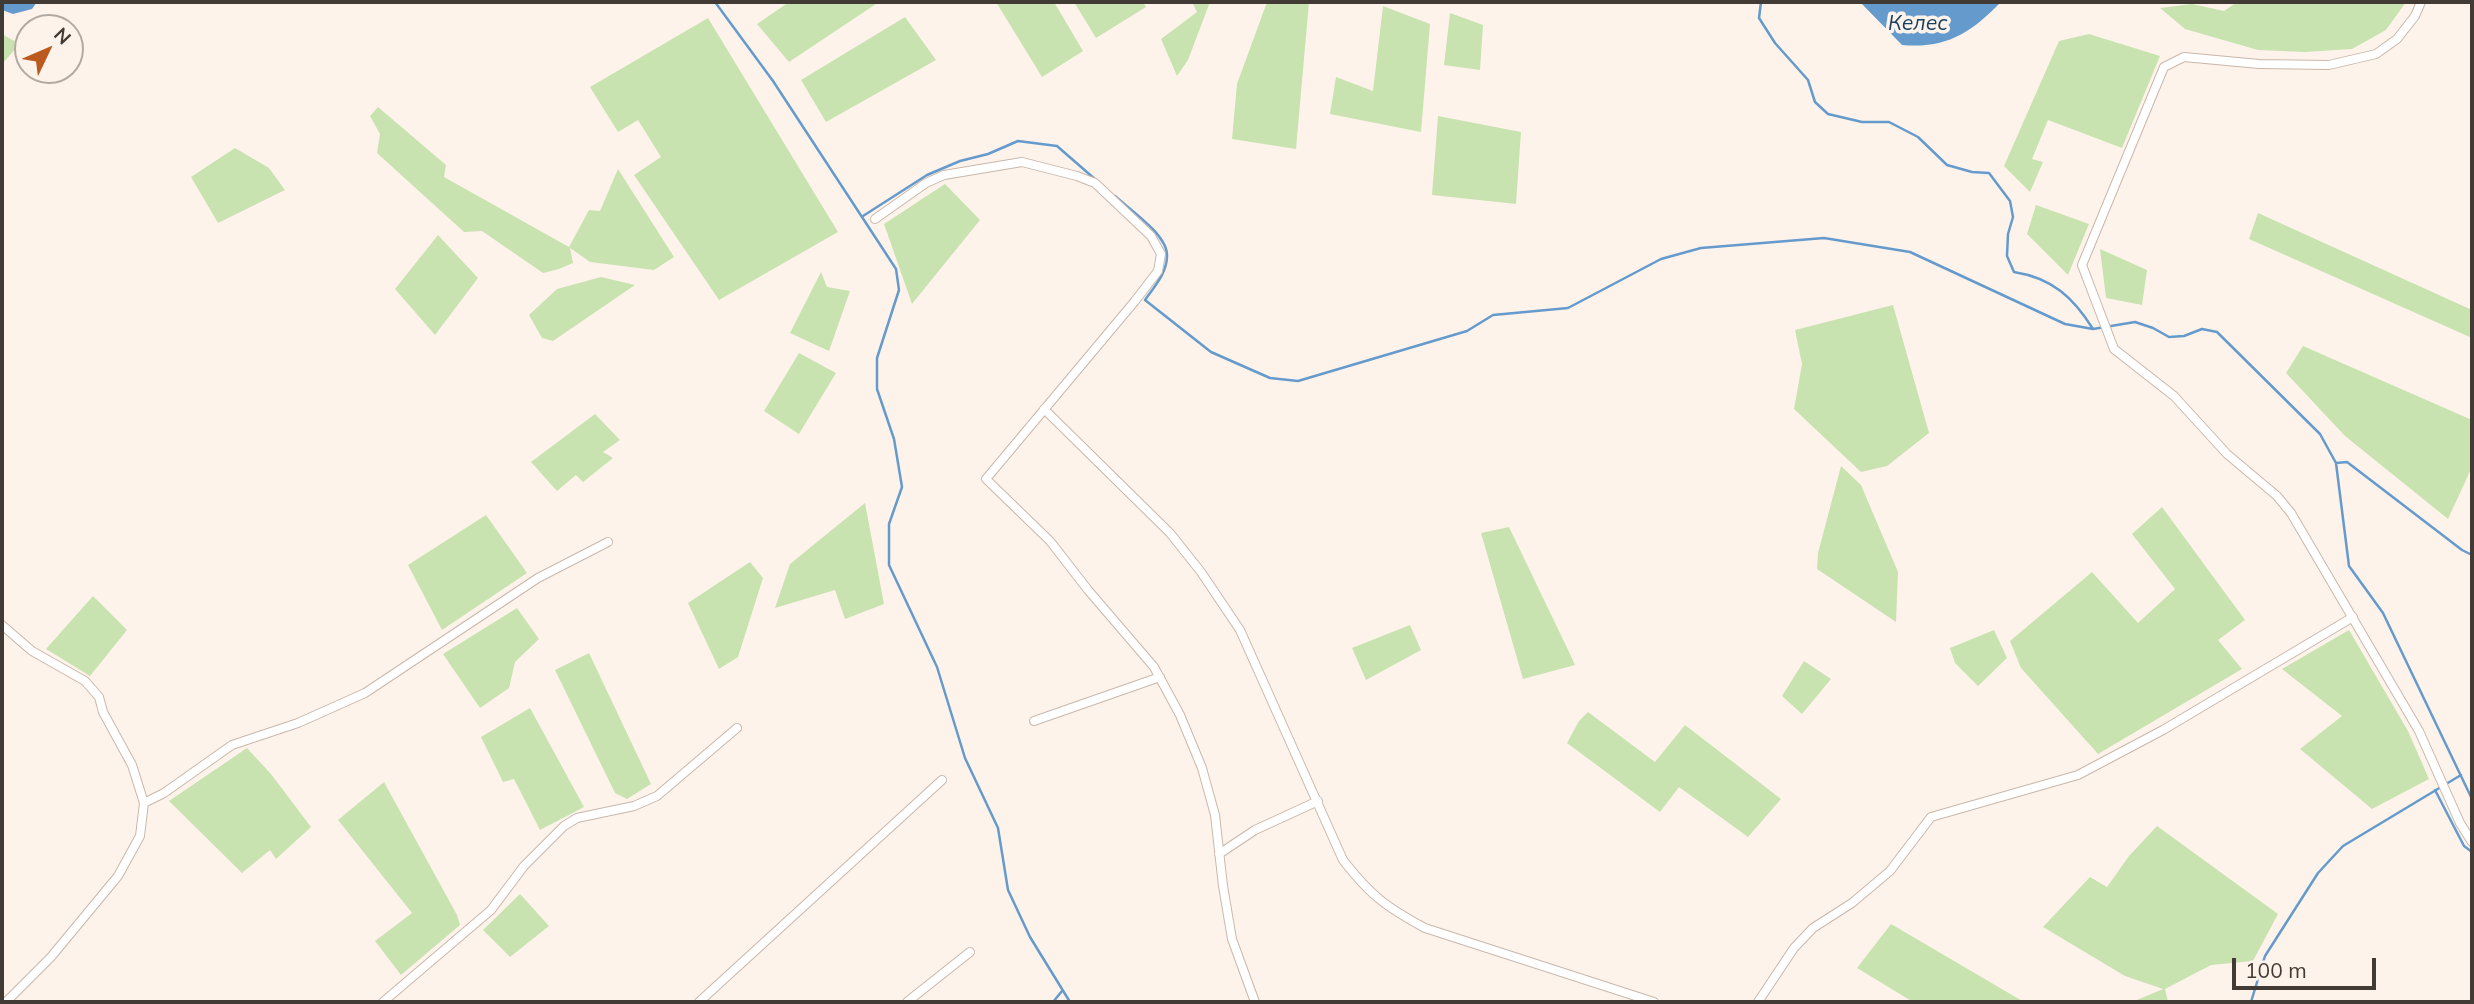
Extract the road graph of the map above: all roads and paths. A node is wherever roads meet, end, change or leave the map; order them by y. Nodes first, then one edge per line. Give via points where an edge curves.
1 (2421, 2) edge
2 (875, 219) dead end
3 (1044, 409) junction
4 (608, 542) dead end
5 (2353, 617) junction
6 (2, 625) edge
7 (1160, 677) junction
8 (1034, 721) dead end
9 (737, 728) dead end
10 (942, 780) dead end
11 (1318, 801) junction
12 (144, 803) junction
13 (2472, 842) edge
14 (1219, 854) junction
15 (970, 952) dead end
16 (2, 993) edge
17 (5, 1002) edge
18 (383, 1002) edge
19 (699, 1002) edge
20 (907, 1002) edge
21 (1255, 1002) edge
22 (1654, 1002) edge
23 (1758, 1002) edge

1 - 5 street via 2397,39 2376,54 2329,65 2184,57 2165,67 2081,265 2114,349 2174,396 2227,454 2277,496
2 - 3 street via 944,175 1022,162 1095,183 1151,236 1161,254 1158,271
3 - 7 street via 986,478 1050,541
3 - 11 street via 1170,533 1201,572 1240,630
4 - 12 street via 538,578 365,693 298,723 232,745
5 - 13 street via 2419,731
5 - 23 street via 2164,730 2078,775 1931,817 1890,871 1813,928 1794,948
6 - 12 street via 32,652 85,681 99,697 132,765
7 - 8 street
7 - 14 street via 1202,768 1215,815
9 - 18 street via 657,796 564,825 524,866 491,910
10 - 19 street
11 - 14 street via 1255,830
11 - 22 street via 1343,860 1363,886 1390,909 1425,928
12 - 17 street via 139,836 118,876 51,957
14 - 21 street via 1232,939
15 - 20 street
16 - 17 street

